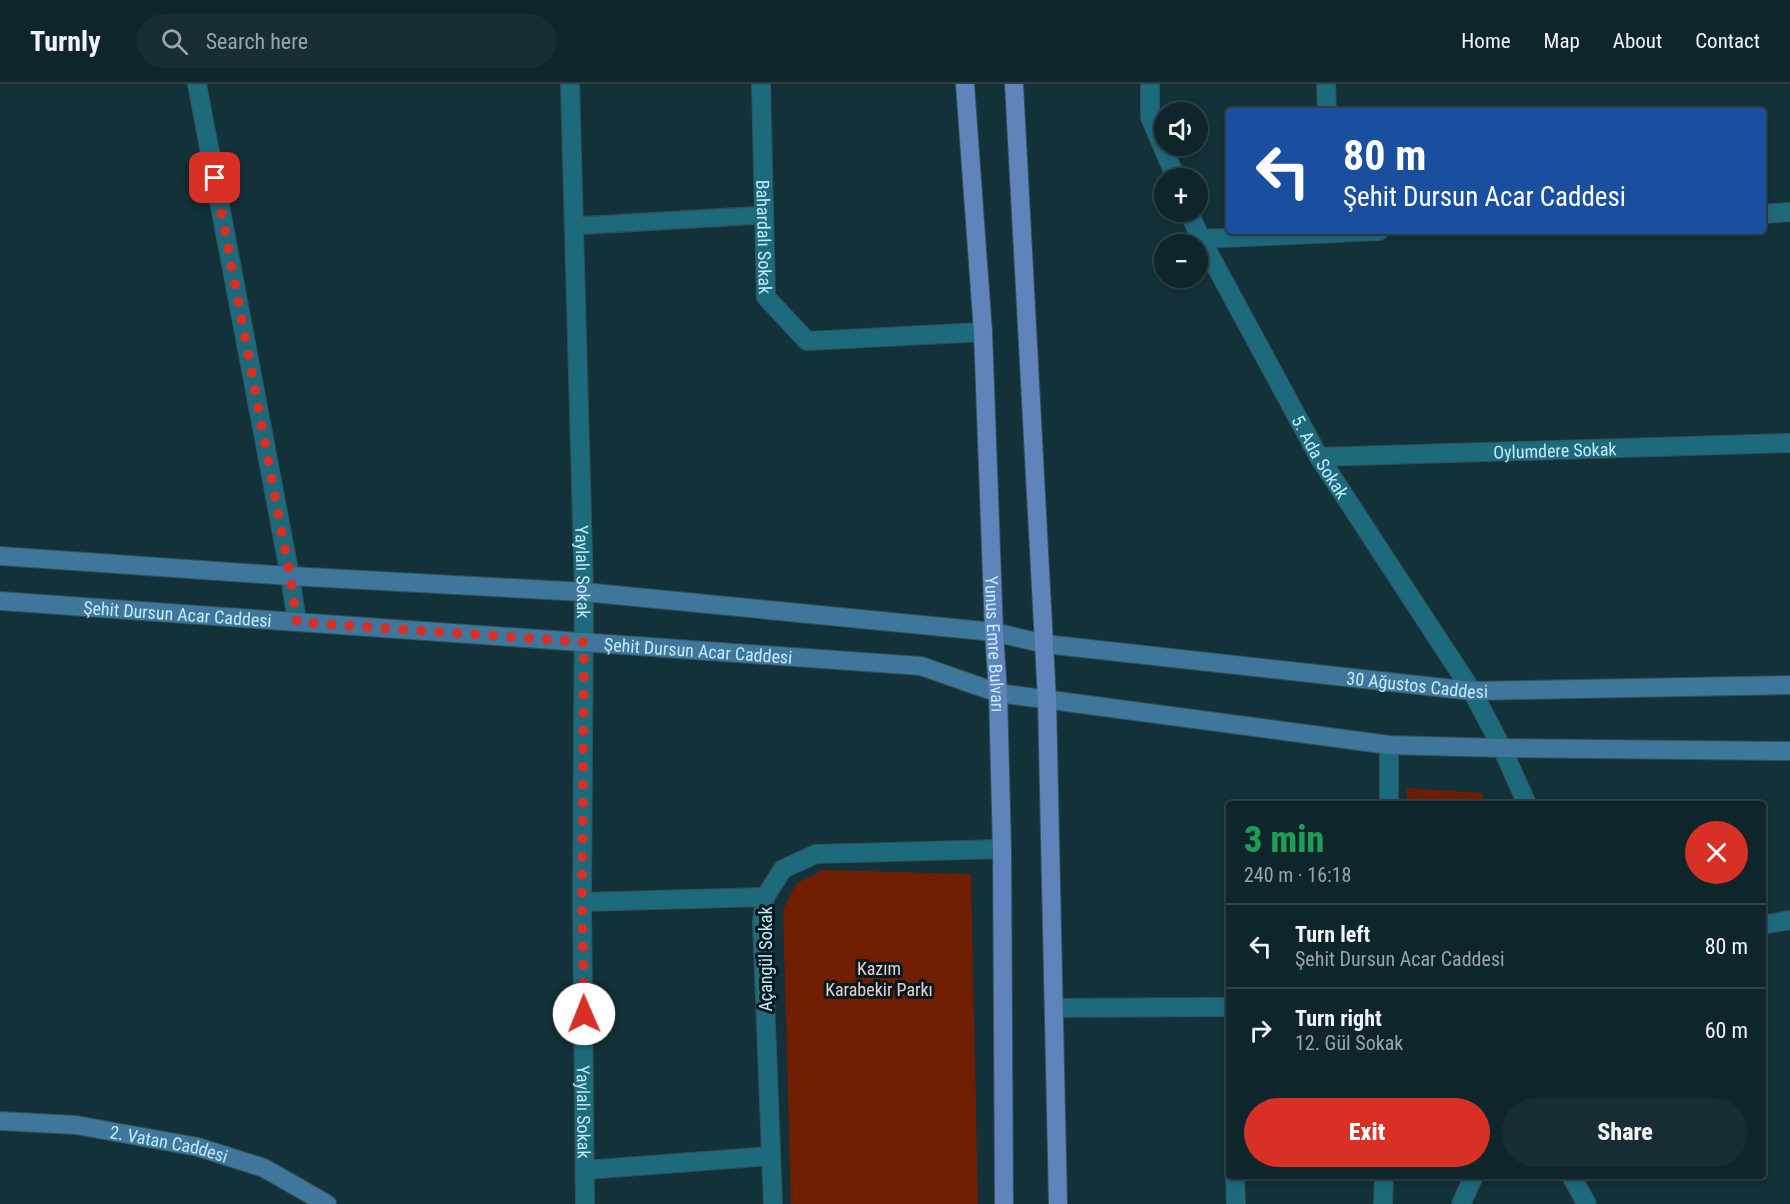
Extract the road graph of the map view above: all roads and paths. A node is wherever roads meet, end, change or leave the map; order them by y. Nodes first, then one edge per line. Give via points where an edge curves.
1 (197, 84) edge
2 (570, 84) edge
3 (761, 84) edge
4 (965, 84) edge
5 (1014, 84) edge
6 (1150, 84) edge
7 (1326, 84) edge
8 (1327, 108) edge
9 (1172, 168) edge
10 (1790, 212) edge
11 (1766, 214) edge
12 (764, 215) junction
13 (574, 226) junction
14 (1293, 234) edge
15 (1208, 239) edge
16 (1208, 252) edge
17 (983, 332) junction
18 (1790, 443) edge
19 (1319, 457) junction
20 (0, 556) edge
21 (290, 576) junction
22 (584, 592) junction
23 (0, 601) edge
24 (297, 622) junction
25 (994, 632) junction
26 (584, 642) junction
27 (1045, 644) junction
28 (1790, 685) edge
29 (1472, 691) junction
30 (998, 693) junction
31 (1047, 699) junction
32 (1389, 745) junction
33 (1502, 748) junction
34 (1790, 751) edge
35 (1389, 801) edge
36 (1526, 801) edge
37 (1002, 849) junction
38 (765, 897) junction
39 (582, 902) junction
40 (1790, 920) edge
41 (1766, 924) edge
42 (1226, 1007) edge
43 (1054, 1008) junction
44 (0, 1121) edge
45 (771, 1156) junction
46 (585, 1170) junction
47 (1235, 1179) edge
48 (1384, 1179) edge
49 (1473, 1179) edge
50 (1573, 1179) edge
51 (327, 1204) edge
52 (585, 1204) edge
53 (773, 1204) edge
54 (1004, 1204) edge
55 (1058, 1204) edge
56 (1236, 1204) edge
57 (1383, 1204) edge
58 (1461, 1204) edge
59 (1587, 1204) edge

1 - 21 street
2 - 13 street, Yaylalı Sokak
3 - 12 street, Bahardalı Sokak
4 - 17 main road, Yunus Emre Bulvarı
5 - 27 main road
6 - 9 street via 1150,117
7 - 8 street
10 - 11 street
12 - 13 lane
12 - 17 street, Bahardalı Sokak via 766,297 807,341
13 - 22 street, Yaylalı Sokak
14 - 15 street
16 - 19 street, 5. Ada Sokak
17 - 25 main road, Yunus Emre Bulvarı
18 - 19 street, Oylumdere Sokak
19 - 29 street, 5. Ada Sokak
20 - 21 main road
21 - 22 main road
21 - 24 street
22 - 25 main road
22 - 26 street, Yaylalı Sokak
23 - 24 main road, Şehit Dursun Acar Caddesi
24 - 26 main road, Şehit Dursun Acar Caddesi
25 - 27 main road, 30 Ağustos Caddesi
25 - 30 main road, Yunus Emre Bulvarı
26 - 30 main road, Şehit Dursun Acar Caddesi via 921,666
26 - 39 street, Yaylalı Sokak
27 - 29 main road, 30 Ağustos Caddesi
27 - 31 main road
28 - 29 main road, 30 Ağustos Caddesi
29 - 33 street, 5. Ada Sokak
30 - 31 main road, Şehit Dursun Acar Caddesi
30 - 37 main road, Yunus Emre Bulvarı
31 - 32 main road
31 - 43 main road
32 - 33 main road
32 - 35 street
33 - 34 main road
33 - 36 street, 5. Ada Sokak
37 - 38 street, Açangül Sokak via 816,854 783,869
37 - 54 main road, Yunus Emre Bulvarı
38 - 39 street
38 - 45 street, Açangül Sokak via 762,922
39 - 46 street, Yaylalı Sokak
40 - 41 street
42 - 43 street
43 - 55 main road
44 - 51 main road, 2. Vatan Caddesi via 76,1125 198,1147 264,1168
45 - 46 street
45 - 53 street, Açangül Sokak
46 - 52 street, Yaylalı Sokak
47 - 56 street
48 - 57 street
49 - 58 street
50 - 59 street

